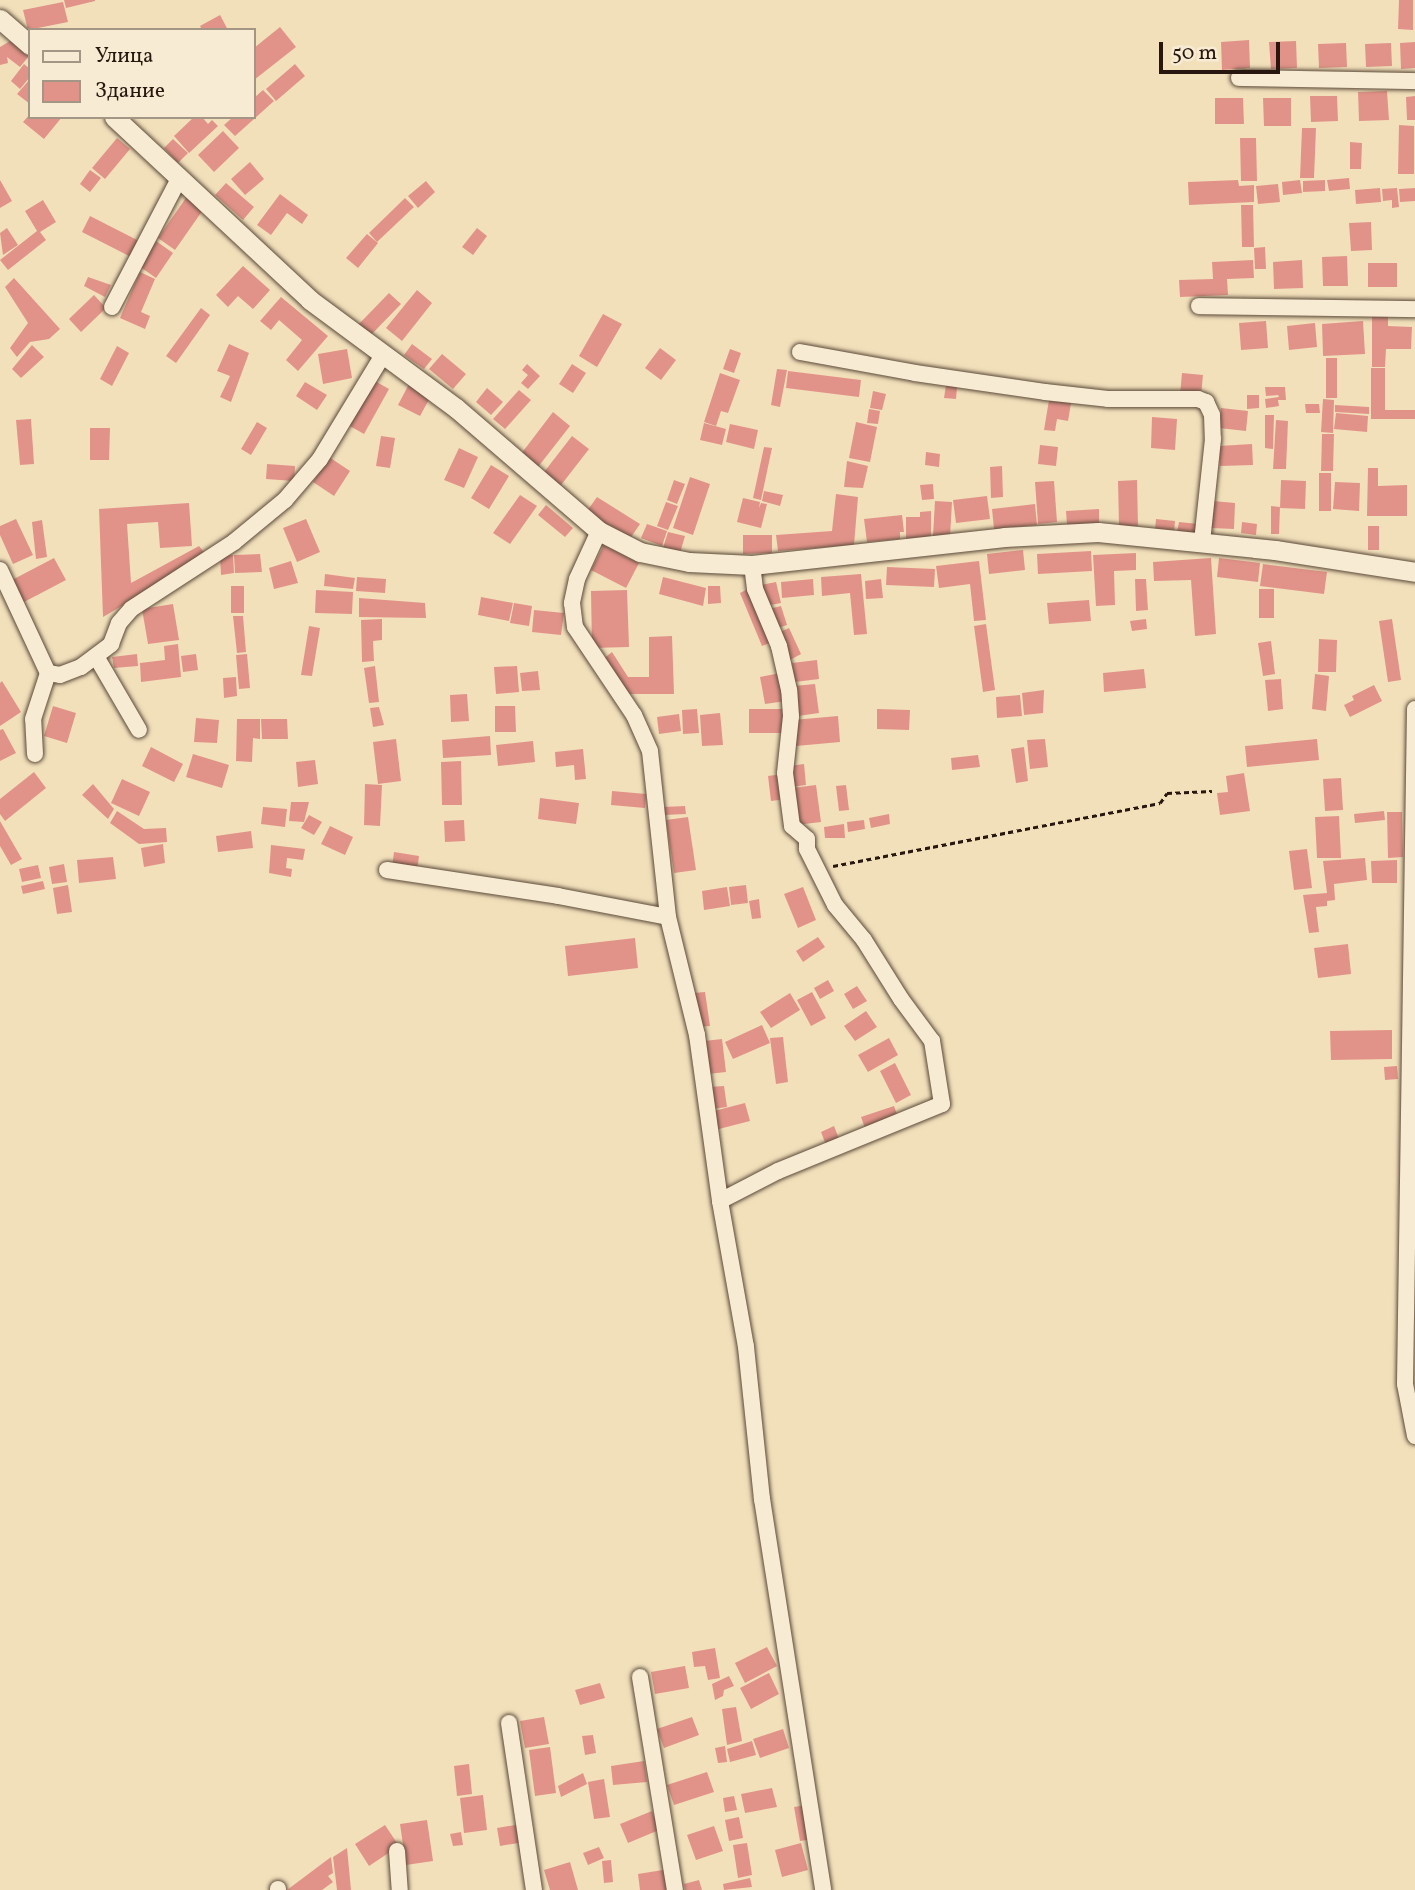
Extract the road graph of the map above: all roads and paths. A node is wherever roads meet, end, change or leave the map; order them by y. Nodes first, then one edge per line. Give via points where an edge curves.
1 (0, 19) edge
2 (28, 43) edge
3 (1239, 78) dead end
4 (1415, 81) edge
5 (116, 119) edge
6 (180, 177) junction
7 (1199, 306) dead end
8 (112, 307) dead end
9 (1415, 309) edge
10 (800, 352) dead end
11 (383, 355) junction
12 (599, 531) junction
13 (1202, 542) junction
14 (752, 565) junction
15 (0, 570) edge
16 (1415, 572) edge
17 (97, 658) junction
18 (47, 673) junction
19 (1415, 709) edge
20 (139, 730) dead end
21 (34, 754) dead end
22 (1212, 791) dead end
23 (816, 867) junction
24 (387, 870) dead end
25 (668, 917) junction
26 (720, 1202) junction
27 (1415, 1436) edge
28 (639, 1677) dead end
29 (509, 1723) dead end
30 (397, 1851) dead end
31 (400, 1890) edge
32 (534, 1890) edge
33 (675, 1890) edge
34 (823, 1890) edge

1 - 2 street
3 - 4 street
5 - 6 street
6 - 8 street
6 - 11 street via 310,300
7 - 9 street
10 - 13 street via 1045,392 1206,402 1213,439
11 - 12 street via 456,408
11 - 17 street via 320,459 285,500 234,542 131,608 111,644
12 - 14 street via 640,552 690,562
12 - 25 street via 577,579 572,603 575,627 645,735
13 - 14 street via 1073,532
13 - 16 street
14 - 23 street via 755,589 779,646 789,690 785,773 792,826 807,839
15 - 18 street
17 - 18 street via 60,675
17 - 20 street
18 - 21 street via 33,719
19 - 27 street via 1405,1384
22 - 23 path via 1167,793 1160,803
23 - 26 street via 835,905 932,1041 942,1104 778,1171
24 - 25 street
25 - 26 street via 697,1035
26 - 34 street via 746,1347 762,1499
28 - 33 street
29 - 32 street
30 - 31 street

